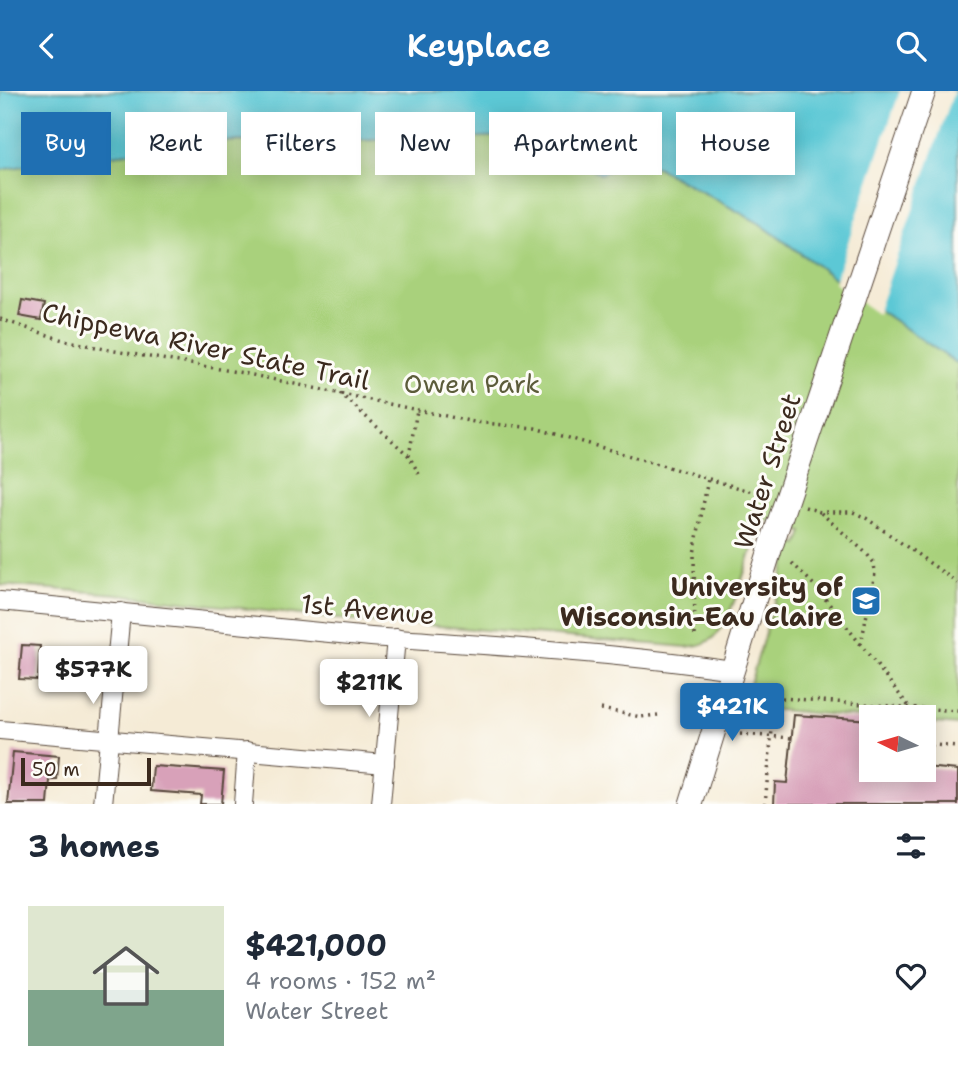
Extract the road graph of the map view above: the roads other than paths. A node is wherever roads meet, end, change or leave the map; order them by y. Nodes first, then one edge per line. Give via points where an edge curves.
1 (924, 91) edge
2 (0, 601) edge
3 (121, 612) junction
4 (396, 638) junction
5 (732, 670) junction
6 (0, 730) edge
7 (109, 739) junction
8 (247, 751) junction
9 (385, 764) junction
10 (103, 804) edge
11 (243, 804) edge
12 (381, 804) edge
13 (691, 804) edge

1 - 5 main road, Water Street, bridge
2 - 3 street, 1st Avenue
3 - 4 street, 1st Avenue
3 - 7 street
4 - 5 street, 1st Avenue
4 - 9 street
5 - 13 main road, Water Street
6 - 7 street
7 - 8 street
7 - 10 street
8 - 9 street
8 - 11 street
9 - 12 street

